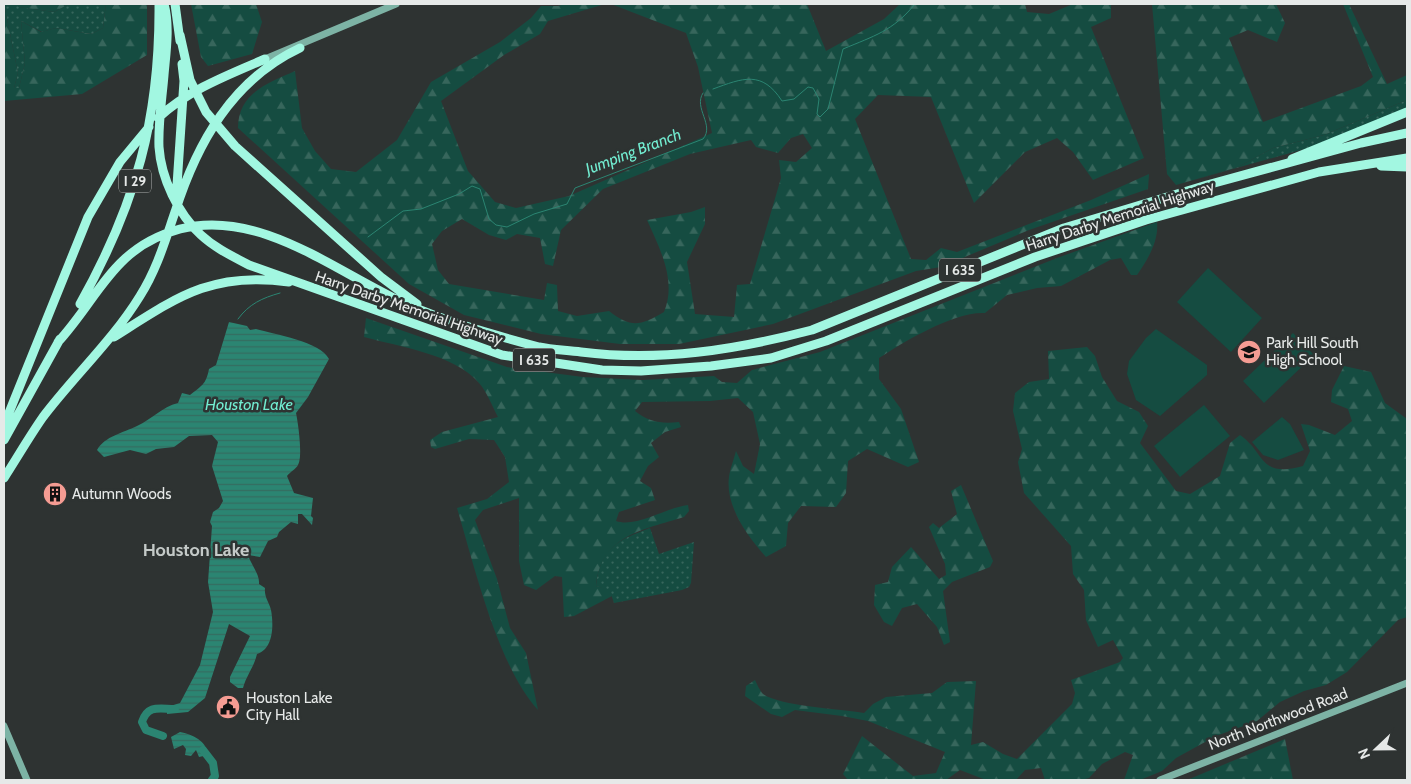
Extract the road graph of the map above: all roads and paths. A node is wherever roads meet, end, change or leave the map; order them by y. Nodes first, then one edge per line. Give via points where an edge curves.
1 (159, 4) edge
2 (164, 4) edge
3 (175, 4) edge
4 (396, 4) edge
5 (332, 32) junction
6 (180, 35) junction
7 (300, 48) joint
8 (265, 59) joint
9 (1407, 112) edge
10 (1407, 133) edge
11 (1407, 158) edge
12 (1359, 165) junction
13 (1407, 167) edge
14 (1270, 169) junction
15 (175, 210) junction
16 (299, 284) junction
17 (430, 312) junction
18 (110, 340) junction
19 (58, 342) junction
20 (4, 425) edge
21 (4, 440) edge
22 (4, 478) edge
23 (1407, 683) edge
24 (4, 726) edge
25 (27, 780) edge
26 (1160, 780) edge

1 - 19 highway, I 29 via 160,54 141,164 109,248
2 - 16 highway via 167,50 159,150 170,191 201,235 224,252
3 - 6 highway
4 - 5 street
5 - 7 street
5 - 8 street
6 - 15 highway via 184,81
6 - 17 highway via 190,80 206,112 235,146 381,277
7 - 15 highway via 256,76 226,106 206,135
8 - 20 highway via 217,79 166,111 132,144 88,217
9 - 14 highway via 1325,143
10 - 14 highway, Harry Darby Memorial Highway / I 635
11 - 12 highway, Harry Darby Memorial Highway / I 635
12 - 13 highway
12 - 16 highway, Harry Darby Memorial Highway / I 635 via 1318,172 1146,220 1035,257 826,341 771,358 685,368 602,370 502,354
14 - 17 highway, Harry Darby Memorial Highway / I 635 via 1064,228 812,330 724,348 667,356 542,348
15 - 18 highway via 150,278
16 - 18 highway via 247,278 204,287 158,309
17 - 19 highway, Harry Darby Memorial Highway via 406,304 272,236 237,225 210,224 167,233 139,247 109,273
18 - 22 highway via 43,417
19 - 21 highway, I 29
23 - 26 street, North Northwood Road
24 - 25 street

